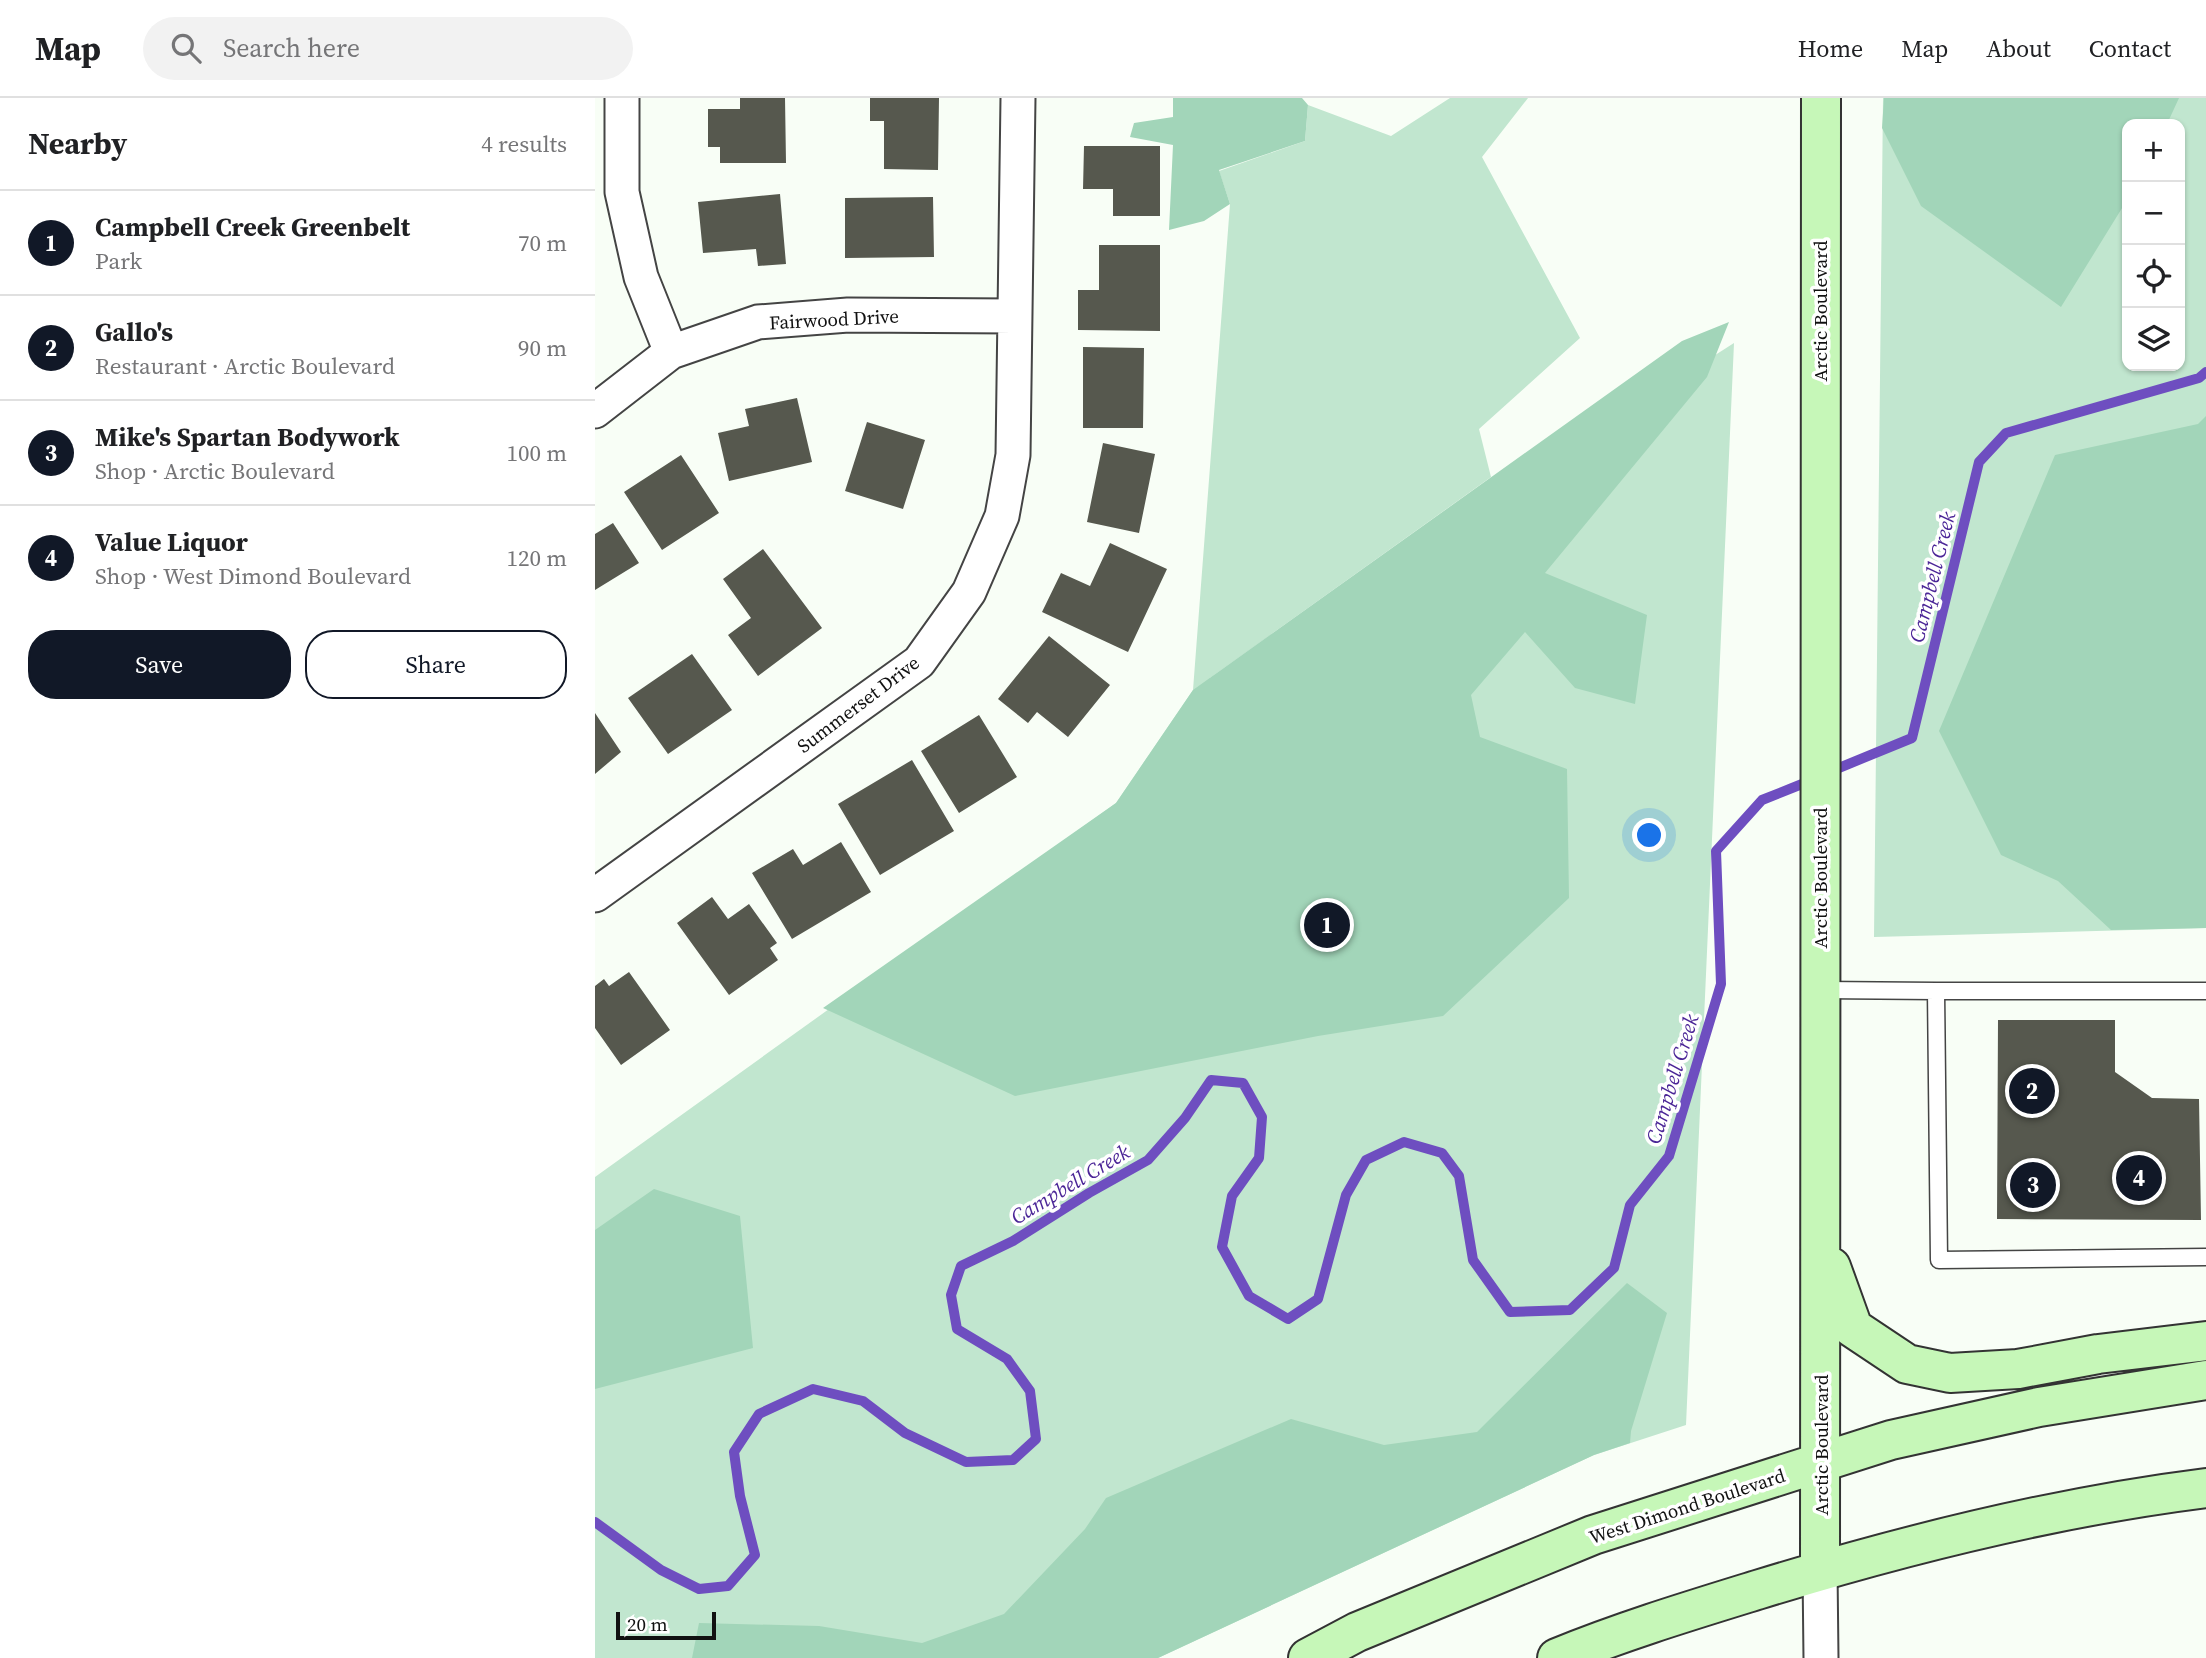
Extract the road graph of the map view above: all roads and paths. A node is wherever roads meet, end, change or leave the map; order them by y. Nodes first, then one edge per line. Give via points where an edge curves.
1 (622, 98) edge
2 (1019, 98) edge
3 (1821, 98) edge
4 (1014, 316) junction
5 (671, 352) junction
6 (595, 411) edge
7 (595, 895) edge
8 (1821, 990) junction
9 (1936, 991) junction
10 (2206, 991) edge
11 (1821, 1241) junction
12 (2206, 1257) edge
13 (2206, 1341) edge
14 (2206, 1380) edge
15 (1821, 1462) junction
16 (2206, 1488) edge
17 (1820, 1570) junction
18 (1308, 1658) edge
19 (1557, 1658) edge
20 (1821, 1658) edge

1 - 5 street via 622,192 641,278
2 - 4 street, Summerset Drive
3 - 8 main road, Arctic Boulevard
4 - 5 street, Fairwood Drive via 848,315 758,322
4 - 7 street, Summerset Drive via 1013,455 1002,516 969,592 919,662
5 - 6 street, Fairwood Drive
8 - 9 lane
8 - 11 main road, Arctic Boulevard
9 - 10 lane
9 - 12 lane via 1939,1259
11 - 13 main road via 1853,1328 1907,1364 1950,1373 2018,1369
11 - 15 main road, Arctic Boulevard
14 - 15 main road, West Dimond Boulevard via 2039,1407 1891,1440
15 - 17 main road, Arctic Boulevard
15 - 18 main road, West Dimond Boulevard via 1593,1535 1357,1632
16 - 17 main road via 1983,1528
17 - 19 main road via 1626,1630
17 - 20 street, Arctic Boulevard

